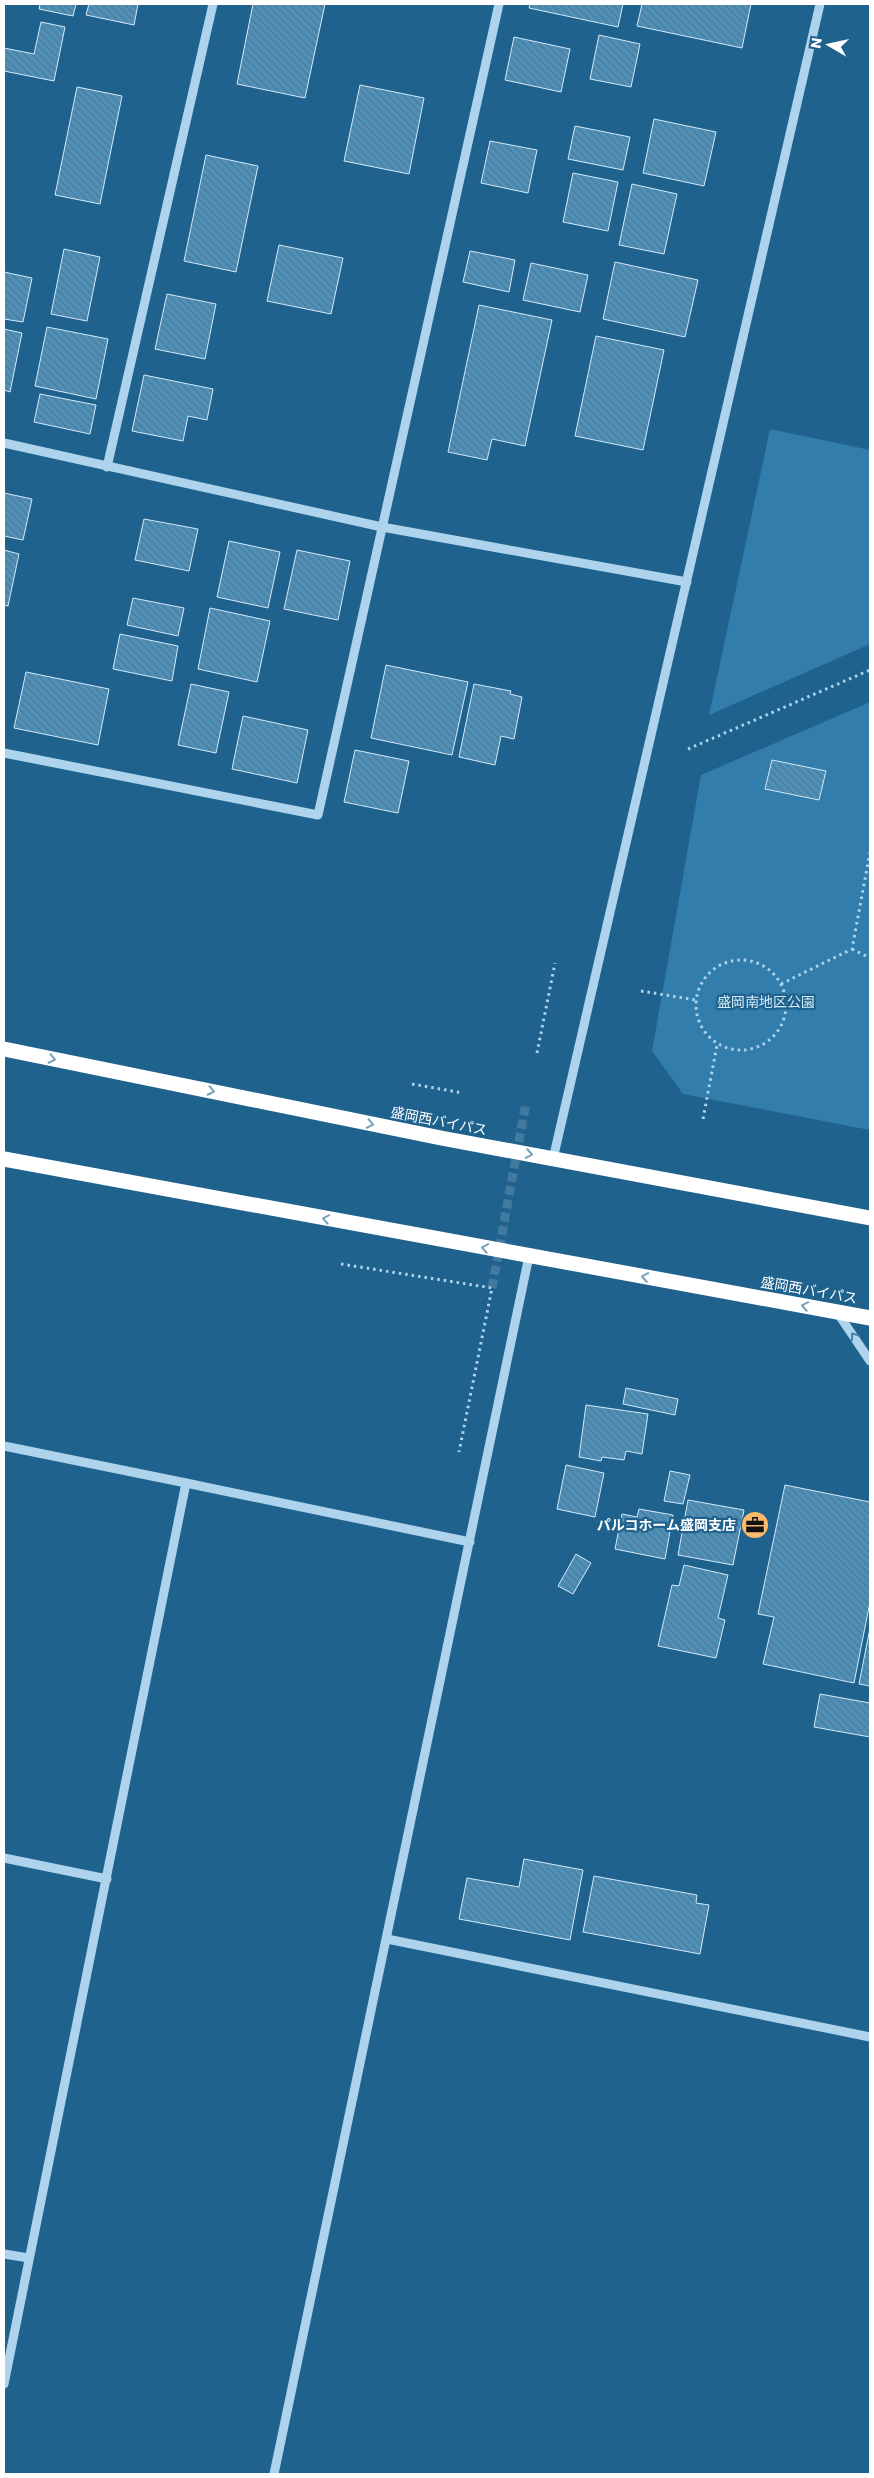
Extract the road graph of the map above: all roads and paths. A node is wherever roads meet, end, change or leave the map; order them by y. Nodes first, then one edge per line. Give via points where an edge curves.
1 (213, 4) edge
2 (498, 4) edge
3 (820, 4) edge
4 (4, 443) edge
5 (107, 467) junction
6 (382, 527) junction
7 (686, 582) junction
8 (870, 670) edge
9 (688, 749) dead end
10 (4, 753) edge
11 (870, 852) edge
12 (852, 949) junction
13 (870, 958) edge
14 (555, 963) dead end
15 (781, 984) junction
16 (641, 991) dead end
17 (696, 1000) junction
18 (718, 1044) junction
19 (4, 1049) edge
20 (536, 1053) dead end
21 (412, 1084) dead end
22 (463, 1093) dead end
23 (703, 1119) dead end
24 (4, 1158) edge
25 (553, 1159) junction
26 (870, 1218) edge
27 (529, 1256) junction
28 (341, 1264) dead end
29 (837, 1312) junction
30 (870, 1318) edge
31 (870, 1361) edge
32 (4, 1446) edge
33 (459, 1452) dead end
34 (186, 1483) junction
35 (470, 1542) junction
36 (4, 1858) edge
37 (107, 1879) junction
38 (387, 1938) junction
39 (870, 2037) edge
40 (4, 2254) edge
41 (28, 2258) junction
42 (4, 2384) edge
43 (274, 2474) edge

1 - 5 street
2 - 6 street
3 - 7 street
4 - 5 street
5 - 6 street
6 - 7 street
6 - 10 street via 318,815
7 - 25 street
8 - 9 path
11 - 12 path
12 - 13 path
12 - 15 path
14 - 20 path
15 - 17 path via 764,965 734,960 708,974 699,987
15 - 18 path via 787,1002 785,1017 769,1042 756,1049 741,1051
16 - 17 path
17 - 18 path via 697,1018 703,1031
18 - 23 path
19 -> 25 highway, 盛岡西バイパス
21 - 22 path
27 -> 24 highway, 盛岡西バイパス
25 - 26 highway, 盛岡西バイパス
29 -> 27 highway, 盛岡西バイパス
27 - 35 street
28 - 33 path via 492,1288
29 - 30 highway, 盛岡西バイパス
31 -> 29 street
32 - 34 street
34 - 35 street
34 - 37 street
35 - 38 street
36 - 37 street
37 - 41 street
38 - 39 street
38 - 43 street
40 - 41 street
41 - 42 street

